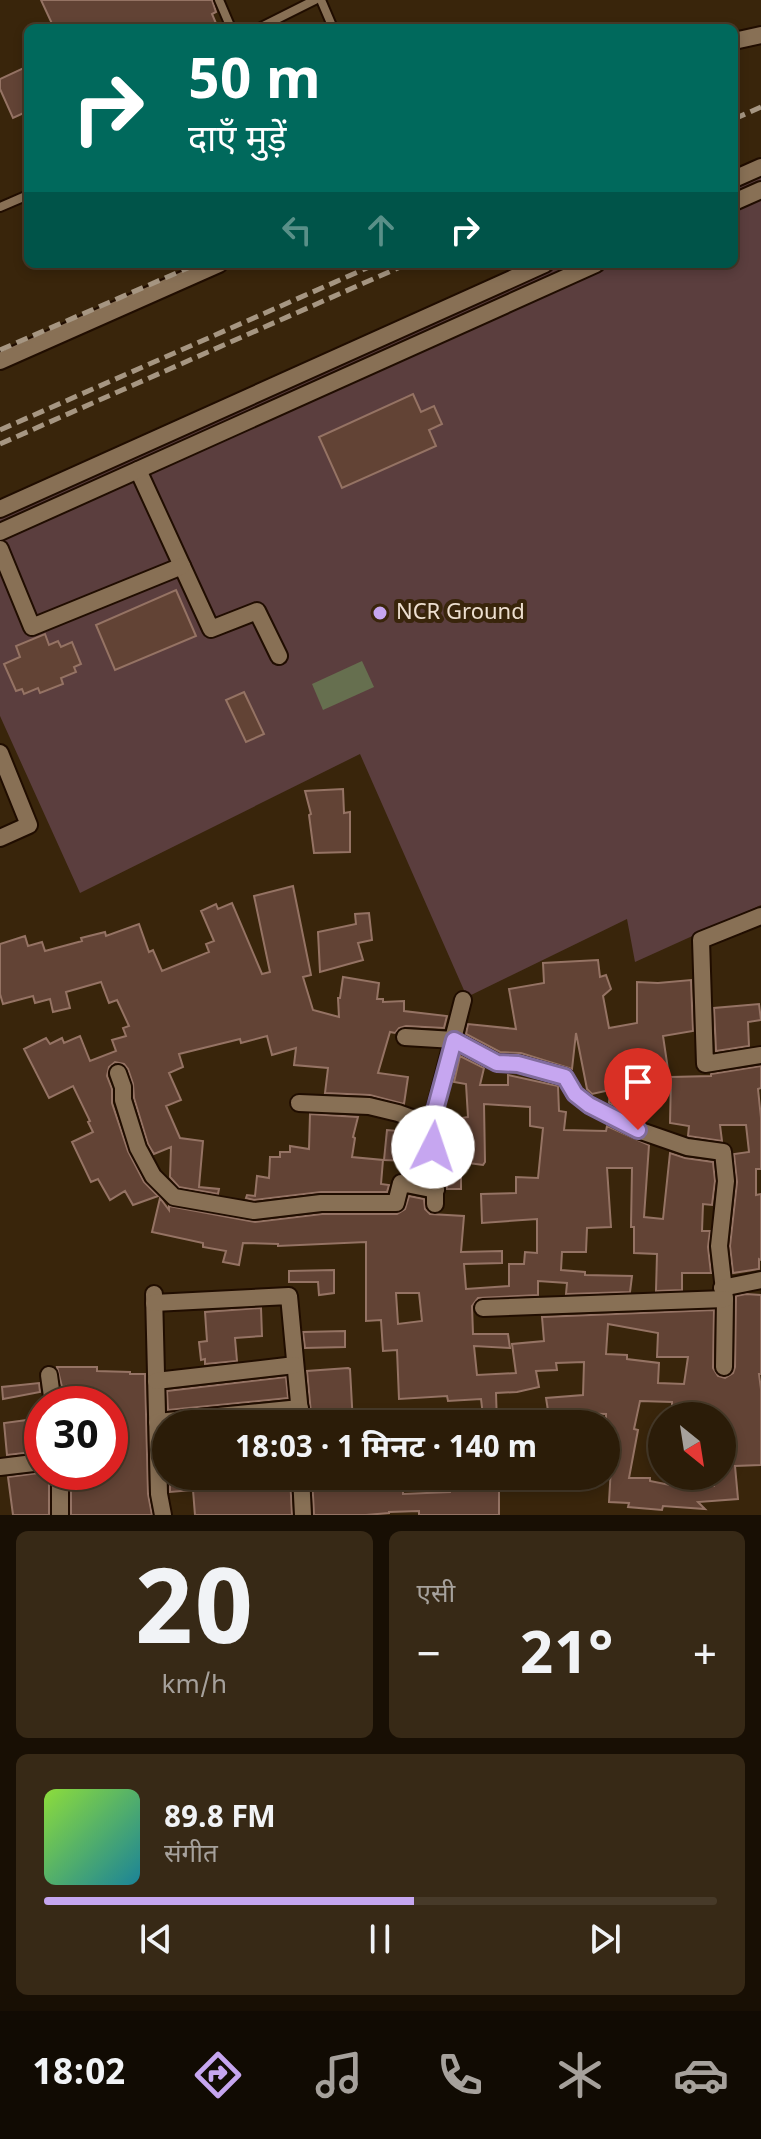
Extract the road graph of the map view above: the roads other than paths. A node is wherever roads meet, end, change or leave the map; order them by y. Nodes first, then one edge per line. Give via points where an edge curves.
1 (219, 0) edge
2 (318, 0) edge
3 (229, 24) edge
4 (267, 24) edge
5 (331, 24) edge
6 (761, 35) edge
7 (738, 40) edge
8 (761, 167) edge
9 (738, 177) edge
10 (761, 190) edge
11 (24, 197) edge
12 (738, 200) edge
13 (0, 207) edge
14 (210, 268) edge
15 (536, 268) edge
16 (587, 268) edge
17 (0, 361) edge
18 (138, 470) junction
19 (0, 509) edge
20 (0, 532) edge
21 (0, 549) edge
22 (182, 566) junction
23 (279, 656) dead end
24 (0, 753) edge
25 (0, 838) edge
26 (761, 916) edge
27 (463, 1000) dead end
28 (405, 1037) dead end
29 (454, 1040) junction
30 (761, 1055) edge
31 (118, 1073) dead end
32 (299, 1103) dead end
33 (431, 1125) junction
34 (761, 1280) edge
35 (723, 1294) junction
36 (483, 1308) dead end
37 (295, 1365) junction
38 (724, 1367) dead end
39 (49, 1375) dead end
40 (156, 1381) junction
41 (51, 1386) edge
42 (157, 1410) edge
43 (299, 1410) edge
44 (24, 1464) edge
45 (0, 1467) edge
46 (60, 1490) edge
47 (160, 1490) edge
48 (302, 1490) edge
49 (60, 1515) edge
50 (163, 1515) edge
51 (303, 1515) edge

1 - 3 lane
2 - 4 lane
2 - 5 lane
6 - 7 street
8 - 9 street
10 - 12 street
11 - 13 lane
14 - 17 street
15 - 19 street
16 - 18 street
18 - 20 street
18 - 22 street
21 - 22 street via 32,627
22 - 23 street via 211,629 257,611
24 - 25 street via 29,825
26 - 30 street via 701,940 705,1064
27 - 29 street
28 - 29 street
29 - 33 street
29 - 35 street via 497,1063 565,1077 589,1105 638,1130 687,1147 723,1152
31 - 33 street via 138,1148 153,1176 174,1197 254,1211 321,1203 396,1203 401,1183 436,1197
32 - 33 street via 369,1106
34 - 35 street
35 - 36 street
35 - 38 street
37 - 40 street
37 - 40 street via 289,1296 154,1299
37 - 43 street
39 - 41 street
40 - 42 street
44 - 45 street
46 - 49 street
47 - 50 street
48 - 51 street

